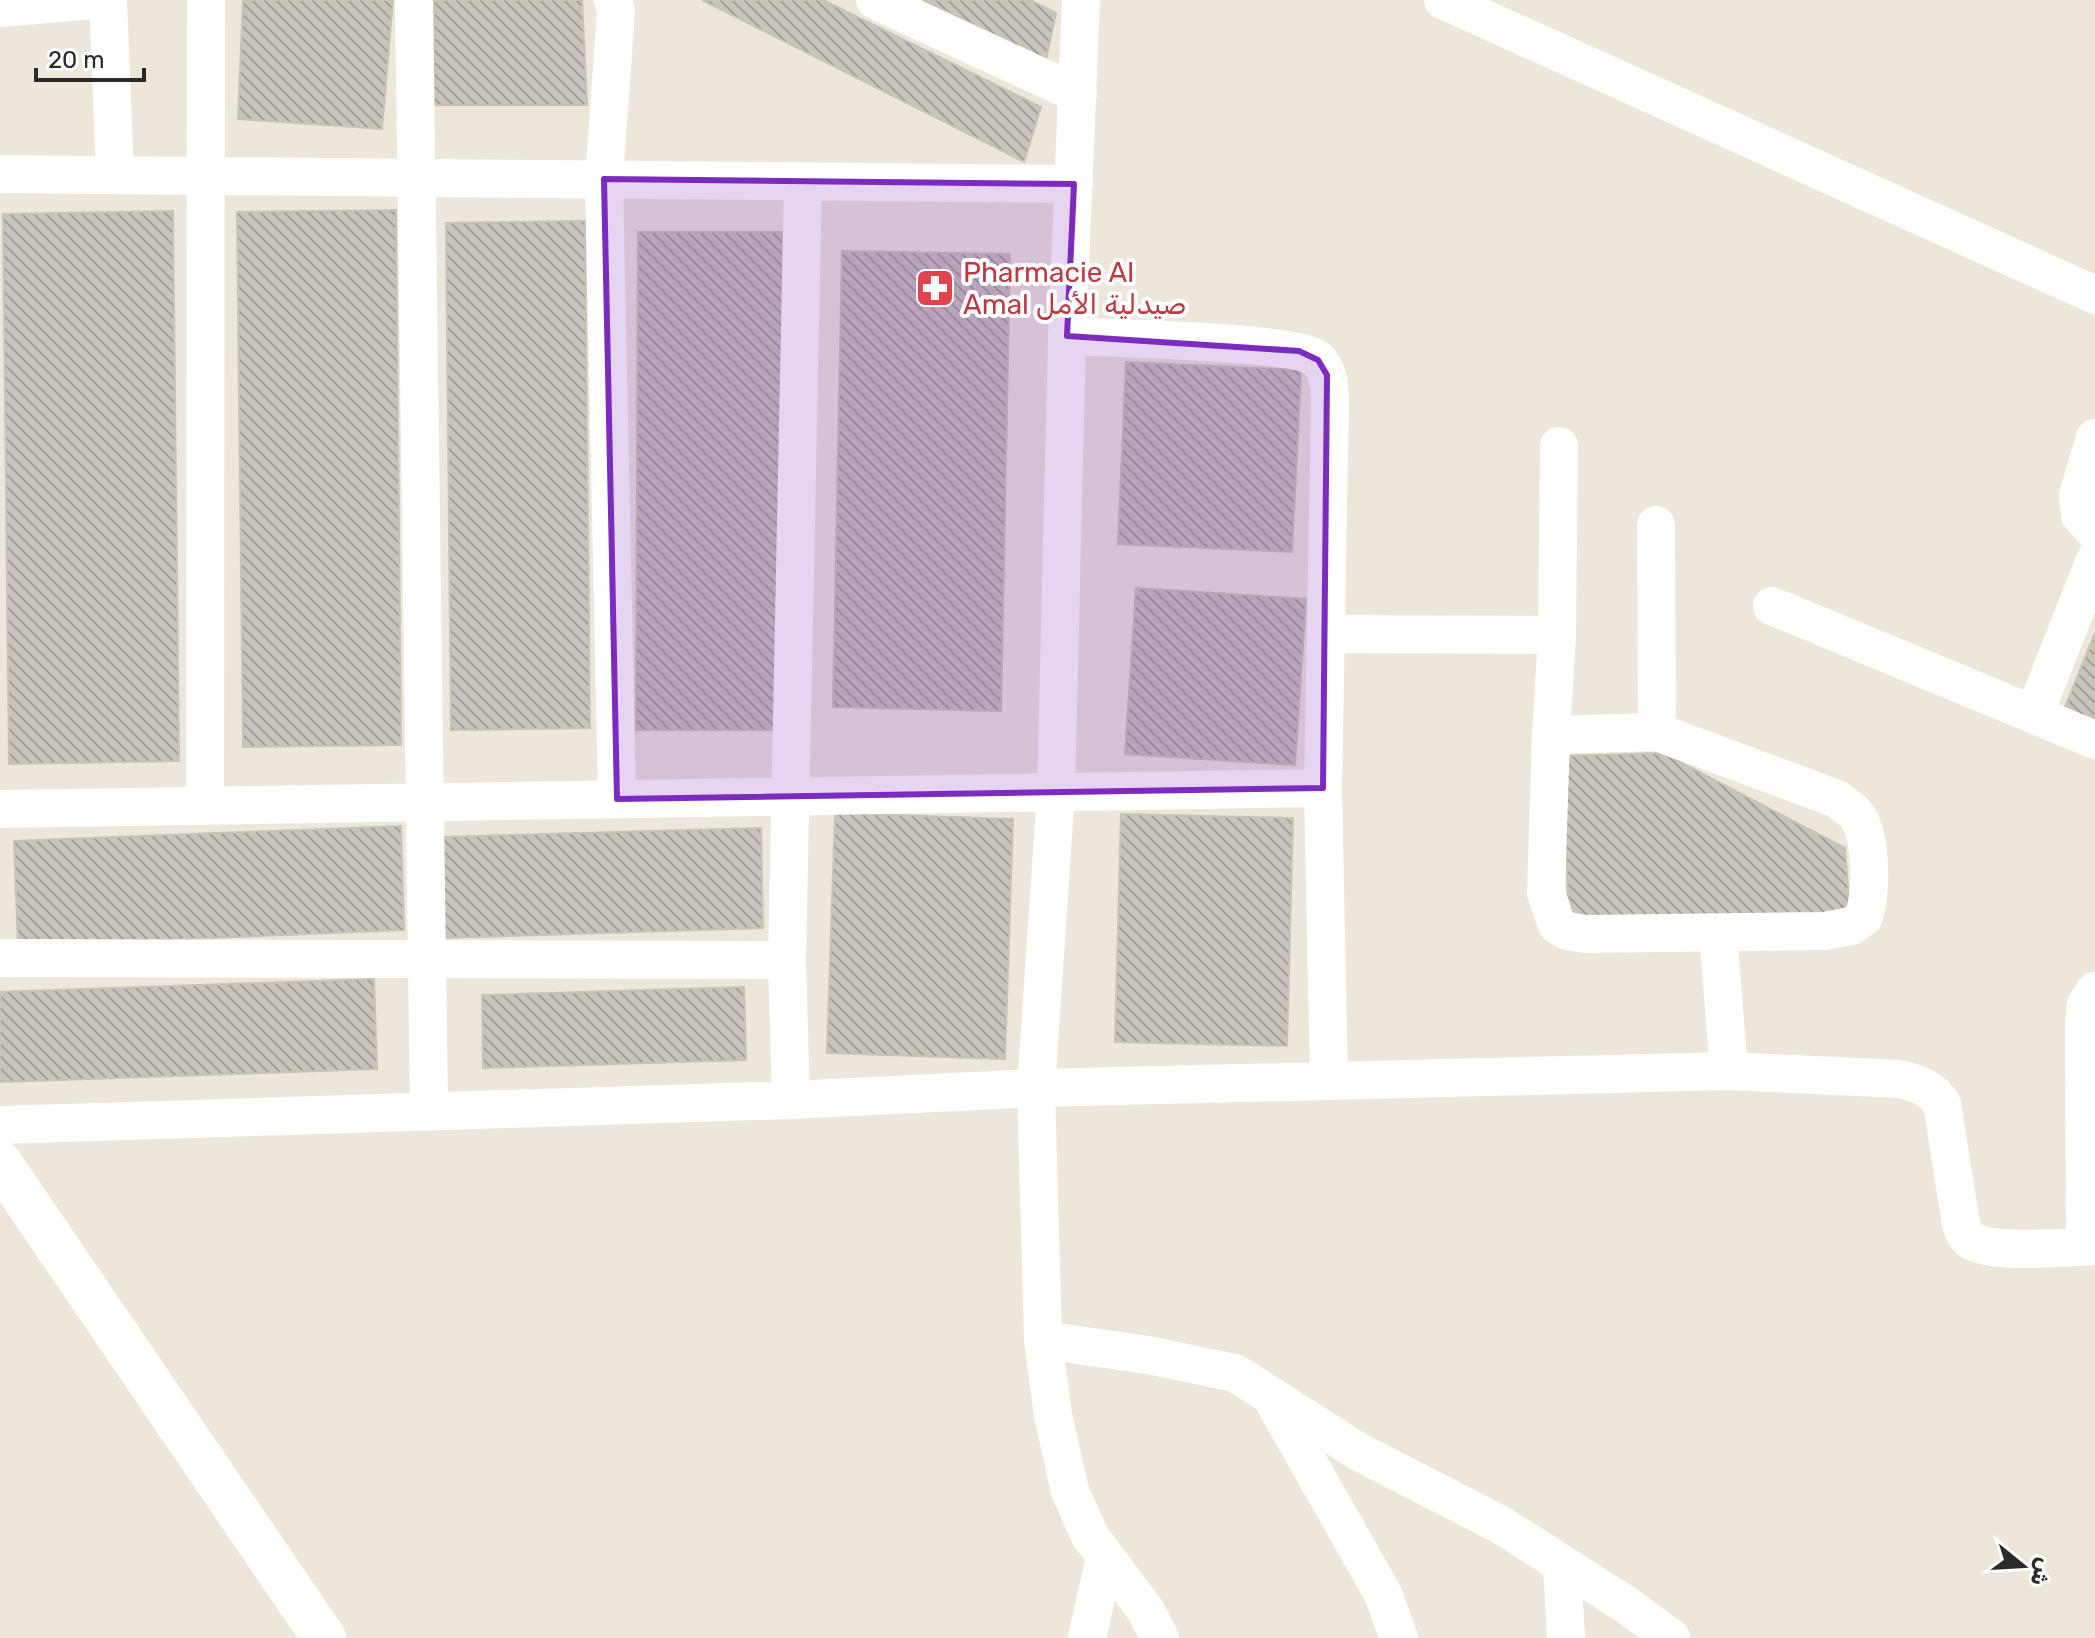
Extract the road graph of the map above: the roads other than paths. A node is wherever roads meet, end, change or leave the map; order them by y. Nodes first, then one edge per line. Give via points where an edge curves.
1 (95, 0) edge
2 (108, 0) edge
3 (206, 0) edge
4 (414, 0) edge
5 (613, 0) edge
6 (875, 0) edge
7 (1081, 0) edge
8 (1443, 0) edge
9 (0, 8) edge
10 (1078, 94) junction
11 (0, 174) edge
12 (115, 175) junction
13 (205, 176) junction
14 (416, 177) junction
15 (604, 179) junction
16 (803, 182) junction
17 (1074, 184) junction
18 (2095, 295) edge
19 (1067, 336) junction
20 (2095, 438) edge
21 (1559, 446) dead end
22 (1656, 525) dead end
23 (2095, 532) edge
24 (2095, 560) edge
25 (1772, 606) dead end
26 (1326, 634) junction
27 (1557, 635) junction
28 (2034, 715) junction
29 (1657, 732) junction
30 (1551, 735) junction
31 (2095, 740) edge
32 (1323, 788) junction
33 (1056, 792) junction
34 (790, 796) junction
35 (617, 799) junction
36 (425, 802) junction
37 (205, 806) junction
38 (0, 809) edge
39 (1718, 933) junction
40 (0, 958) edge
41 (427, 959) junction
42 (787, 960) junction
43 (2095, 991) edge
44 (1729, 1071) junction
45 (1329, 1081) junction
46 (1036, 1088) junction
47 (791, 1100) junction
48 (429, 1110) junction
49 (0, 1125) edge
50 (0, 1163) edge
51 (2090, 1246) edge
52 (1043, 1340) junction
53 (1272, 1399) junction
54 (1105, 1558) junction
55 (1562, 1566) junction
56 (324, 1638) edge
57 (1087, 1638) edge
58 (1160, 1638) edge
59 (1399, 1638) edge
60 (1566, 1638) edge
61 (1671, 1638) edge

1 - 9 street
2 - 12 street
3 - 13 street
4 - 14 street
5 - 15 street
6 - 10 street
7 - 10 street
8 - 18 street
10 - 17 street
11 - 12 street
12 - 13 street
13 - 14 street
13 - 37 street
14 - 15 street
14 - 36 street
15 - 16 street
15 - 35 street
16 - 17 street
16 - 34 street
17 - 19 street
19 - 26 street via 1260,347 1299,351 1318,360 1327,375 1330,398
19 - 33 street
20 - 23 street via 2078,495 2080,515
21 - 27 street
22 - 29 street
24 - 28 street
25 - 28 street
26 - 27 street
26 - 32 street
27 - 30 street
28 - 31 street
29 - 30 street
29 - 39 street via 1837,799 1862,826 1869,892 1859,922 1825,931
30 - 39 street via 1546,893 1557,925 1585,934
32 - 33 street
32 - 45 street
33 - 34 street
33 - 46 street
34 - 35 street
34 - 42 street
35 - 36 street
36 - 37 street
36 - 41 street
37 - 38 street
39 - 44 street
40 - 41 street
41 - 42 street
41 - 48 street
42 - 47 street
43 - 51 street via 2086,1004 2084,1024
44 - 45 street
44 - 51 street via 1917,1083 1942,1104 1964,1234 1971,1241 2004,1248
45 - 46 street
46 - 47 street
46 - 52 street
47 - 48 street
48 - 49 street
50 - 56 street
52 - 53 street via 1235,1373
52 - 54 street via 1070,1491
53 - 55 street via 1359,1452 1501,1525
53 - 59 street via 1383,1594
54 - 57 street
54 - 58 street
55 - 60 street
55 - 61 street

